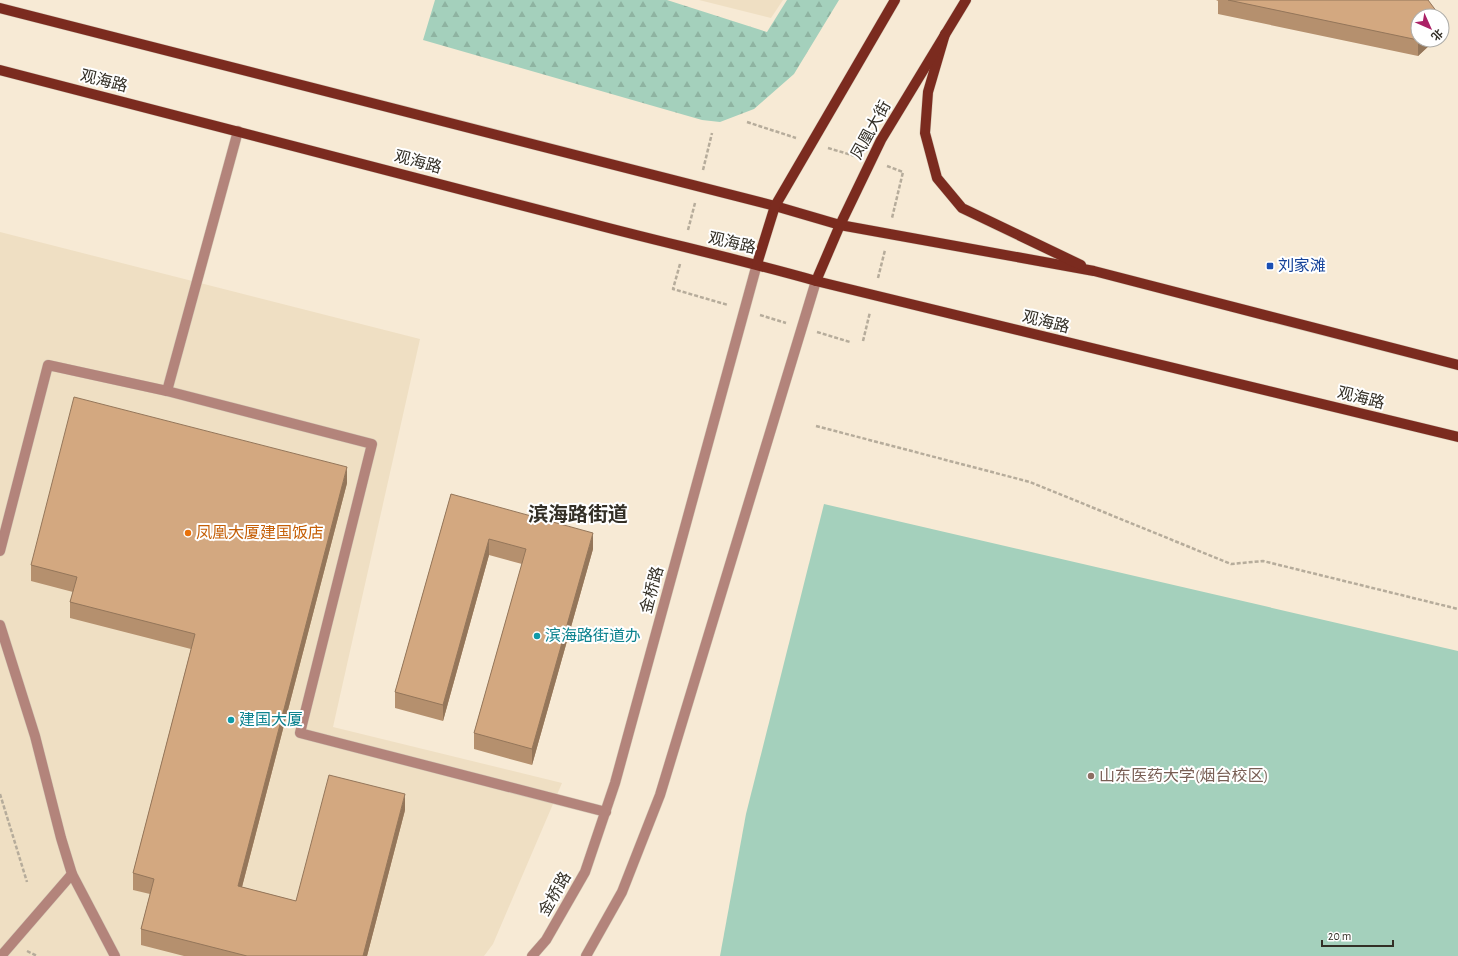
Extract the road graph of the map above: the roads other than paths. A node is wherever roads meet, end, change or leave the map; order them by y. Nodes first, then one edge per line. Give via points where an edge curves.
1 (895, 0) edge
2 (966, 0) edge
3 (0, 8) edge
4 (945, 34) junction
5 (0, 70) edge
6 (238, 131) junction
7 (775, 206) junction
8 (840, 225) junction
9 (757, 264) junction
10 (1094, 271) junction
11 (816, 281) junction
12 (1458, 365) edge
13 (166, 391) junction
14 (1458, 437) edge
15 (0, 551) edge
16 (0, 625) edge
17 (606, 812) junction
18 (72, 874) junction
19 (1, 956) edge
20 (115, 956) edge
21 (532, 956) edge
22 (586, 956) edge

1 - 7 main road
2 - 4 main road, 凤凰大街
3 - 7 main road
4 - 8 main road, 凤凰大街 via 881,140
4 - 10 main road via 928,92 925,133 937,178 962,208
5 - 6 main road, 观海路
6 - 9 main road, 观海路 via 653,240
6 - 13 street
7 - 8 main road
7 - 9 main road
8 - 10 main road
8 - 11 main road, 凤凰大街
9 - 11 main road, 观海路
9 - 17 street, 金桥路
10 - 12 main road
11 - 14 main road, 观海路
11 - 22 street via 660,795 622,892
13 - 15 street via 48,365
13 - 17 street via 372,444 300,733
16 - 18 street via 35,736
17 - 21 street, 金桥路 via 585,872 546,940
18 - 19 street
18 - 20 street

